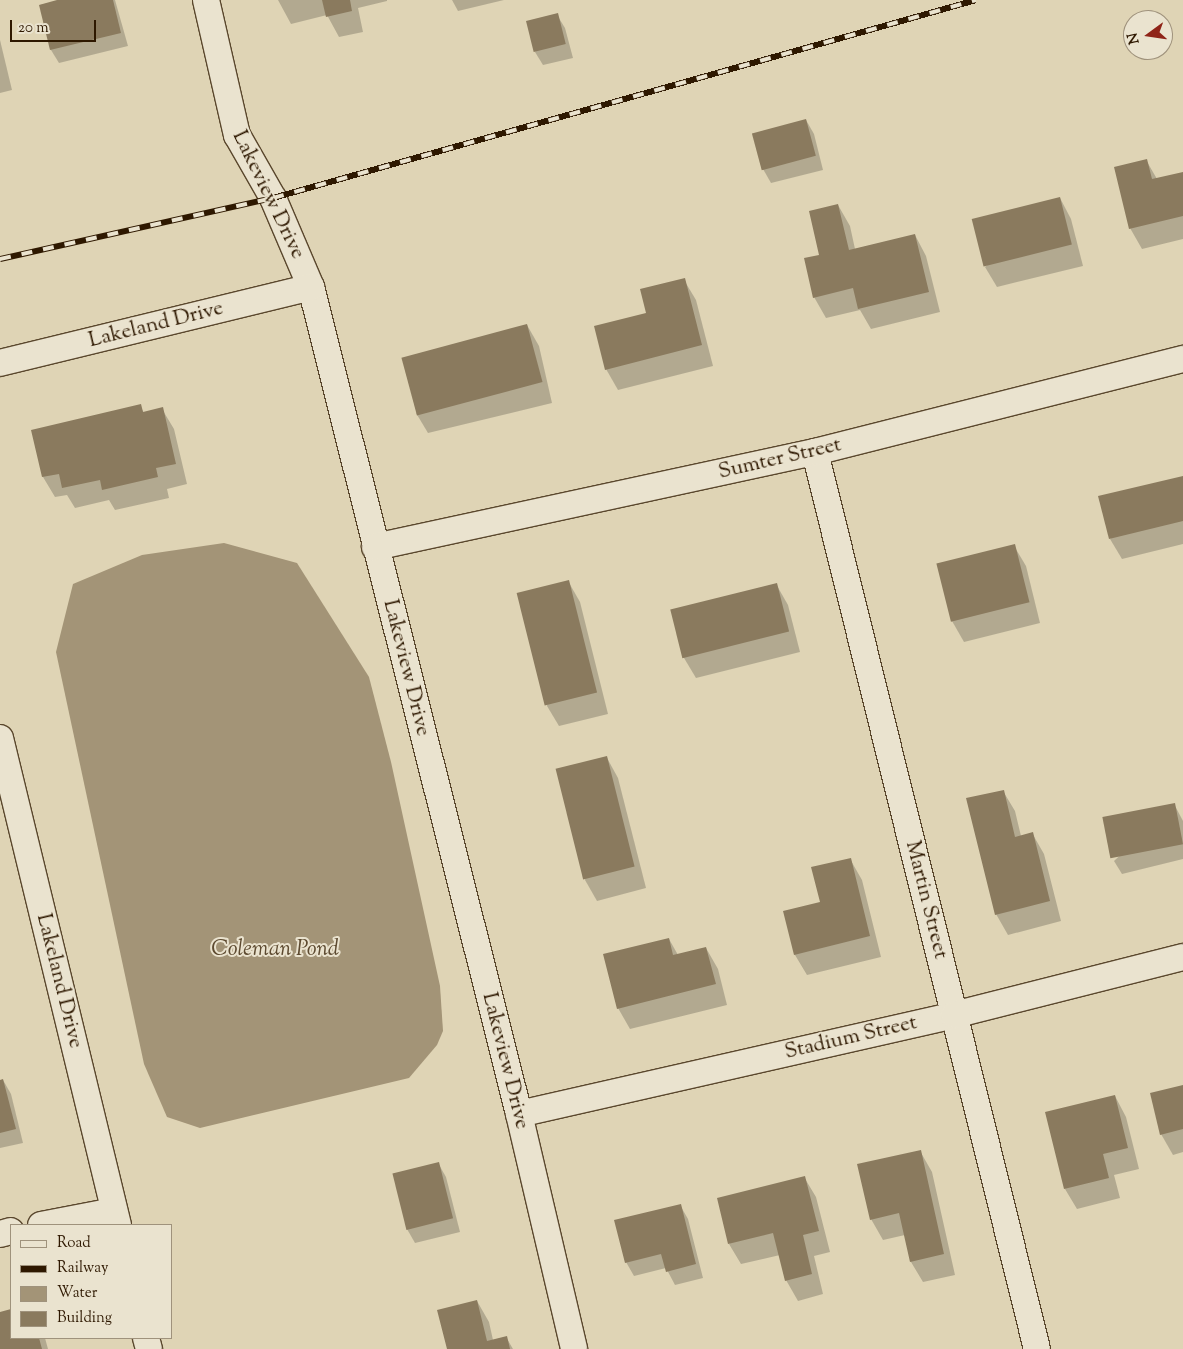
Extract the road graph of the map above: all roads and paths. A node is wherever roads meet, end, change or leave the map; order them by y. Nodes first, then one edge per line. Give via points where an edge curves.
1 (206, 0) edge
2 (311, 288) junction
3 (1183, 359) edge
4 (0, 363) edge
5 (815, 452) junction
6 (375, 546) junction
7 (0, 738) edge
8 (1183, 957) edge
9 (954, 1015) junction
10 (519, 1114) junction
11 (116, 1218) edge
12 (52, 1224) edge
13 (574, 1349) edge
14 (1037, 1349) edge

1 - 2 street, Lakeview Drive via 237,135 273,198
2 - 4 street, Lakeland Drive
2 - 6 street, Lakeview Drive
3 - 5 street, Sumter Street
5 - 6 street, Sumter Street
5 - 9 street, Martin Street
6 - 10 street, Lakeview Drive
7 - 11 street, Lakeland Drive
8 - 9 street, Stadium Street
9 - 10 street, Stadium Street
9 - 14 street, Martin Street
10 - 13 street, Lakeview Drive
11 - 12 street

